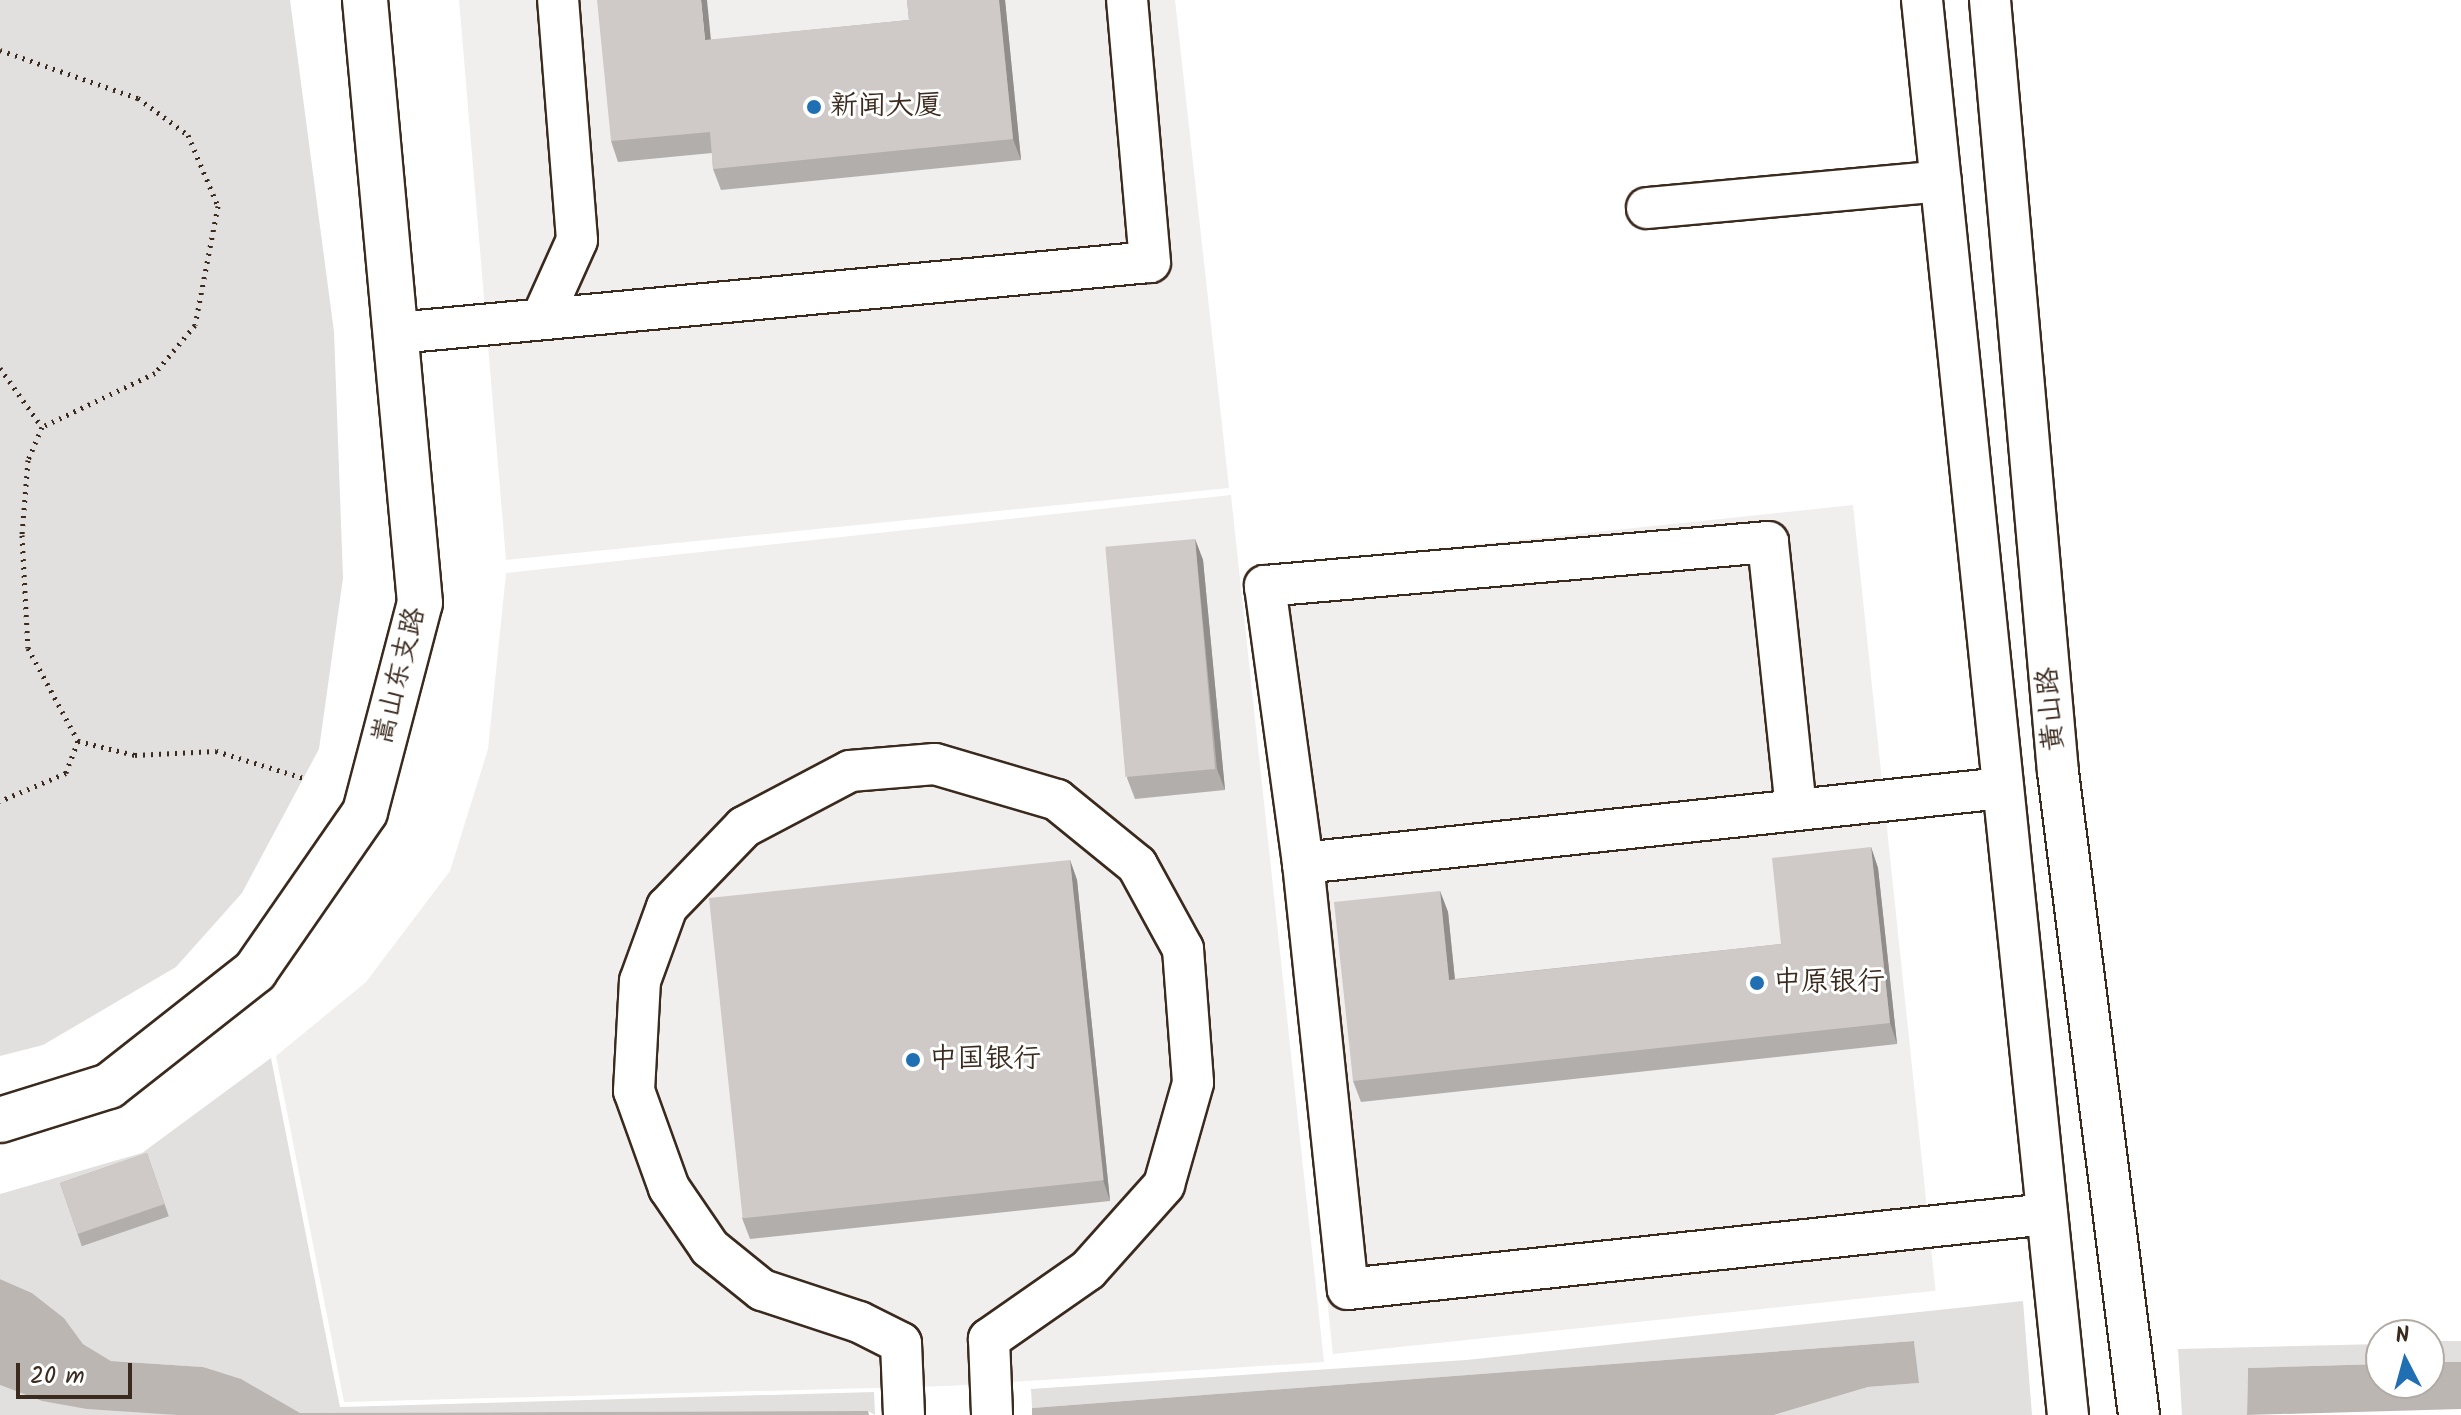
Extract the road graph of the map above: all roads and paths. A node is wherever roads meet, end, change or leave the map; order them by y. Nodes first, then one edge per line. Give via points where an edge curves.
1 (365, 0) edge
2 (558, 0) edge
3 (1127, 0) edge
4 (1922, 0) edge
5 (1990, 0) edge
6 (0, 50) edge
7 (1941, 181) junction
8 (1647, 208) dead end
9 (542, 318) junction
10 (397, 333) junction
11 (0, 368) edge
12 (42, 427) junction
13 (78, 741) junction
14 (304, 778) dead end
15 (2003, 788) junction
16 (0, 801) edge
17 (1796, 809) junction
18 (1303, 863) junction
19 (0, 1120) edge
20 (2047, 1214) junction
21 (904, 1415) edge
22 (992, 1415) edge
23 (2068, 1415) edge
24 (2139, 1415) edge

1 - 10 main road, 嵩山东支路
2 - 9 street via 577,240
3 - 9 street via 1150,262
4 - 7 street, 黄山路
5 - 24 street, 黄山路 via 2058,772
6 - 12 path via 138,98 188,135 218,206 195,325 155,373
7 - 8 street
7 - 15 street, 黄山路
9 - 10 street
10 - 19 main road, 嵩山东支路 via 420,603 365,812 255,971 109,1086
11 - 12 path
12 - 13 path via 28,460 22,535 28,648
13 - 14 path via 135,755 216,751
13 - 16 path via 66,773
15 - 17 street
15 - 20 street, 黄山路
17 - 18 street
17 - 18 street via 1768,542 1265,586
18 - 20 street via 1348,1289
20 - 23 street, 黄山路
21 - 22 street via 901,1343 859,1322 762,1290 710,1248 669,1188 634,1091 640,981 667,907 744,827 850,771 935,764 1057,800 1137,865 1183,949 1193,1083 1164,1185 1088,1270 989,1339

